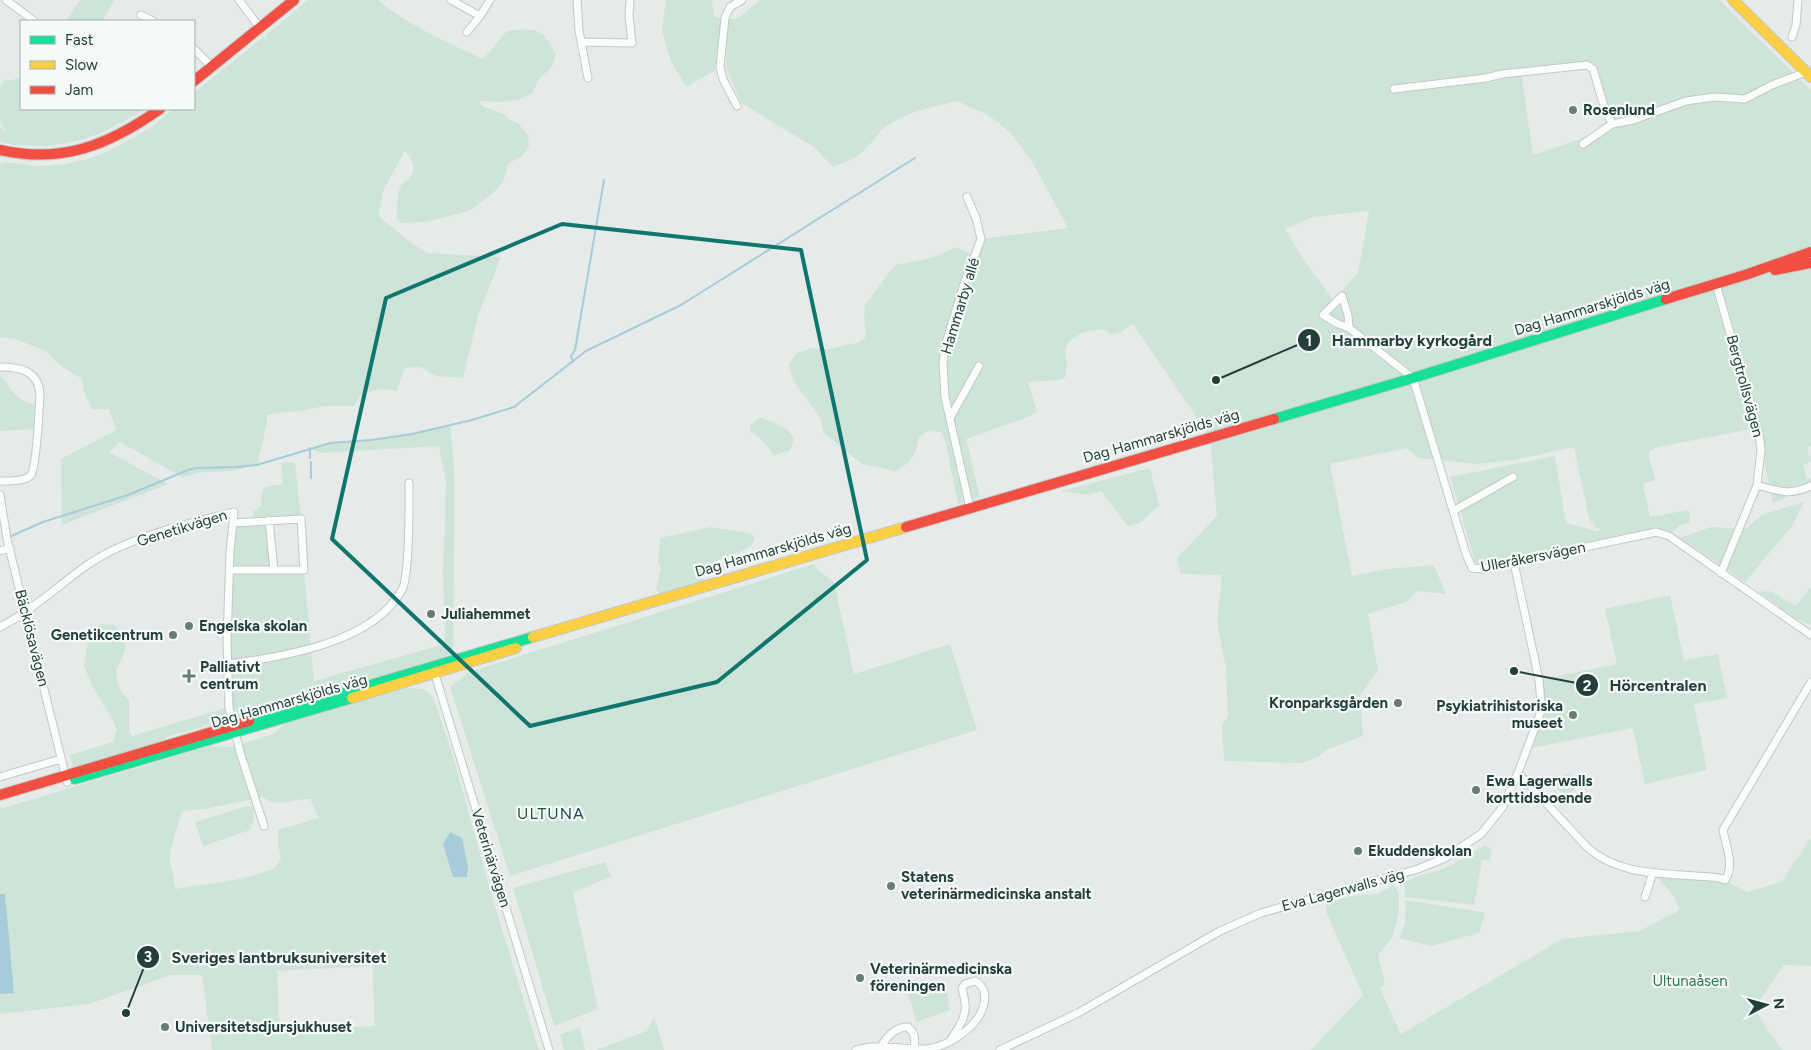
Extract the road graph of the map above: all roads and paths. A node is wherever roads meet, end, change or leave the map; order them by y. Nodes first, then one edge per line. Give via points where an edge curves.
1 (6, 0) edge
2 (239, 0) edge
3 (294, 0) edge
4 (451, 0) edge
5 (490, 0) edge
6 (576, 0) edge
7 (630, 0) edge
8 (742, 0) edge
9 (1733, 0) edge
10 (1798, 0) edge
11 (141, 15) dead end
12 (480, 16) junction
13 (33, 20) dead end
14 (151, 20) edge
15 (260, 28) junction
16 (467, 32) dead end
17 (1792, 37) dead end
18 (581, 42) junction
19 (195, 51) edge
20 (212, 67) junction
21 (1809, 74) edge
22 (588, 78) dead end
23 (195, 80) edge
24 (1394, 89) dead end
25 (737, 106) dead end
26 (159, 110) edge
27 (1612, 124) junction
28 (1583, 144) dead end
29 (0, 150) edge
30 (967, 197) dead end
31 (1811, 252) edge
32 (1811, 263) edge
33 (1745, 275) junction
34 (1716, 284) junction
35 (1350, 328) junction
36 (979, 366) dead end
37 (0, 367) edge
38 (1413, 378) junction
39 (950, 418) junction
40 (1513, 477) dead end
41 (0, 481) edge
42 (410, 483) dead end
43 (1757, 485) junction
44 (1811, 486) edge
45 (0, 495) edge
46 (970, 508) junction
47 (1452, 511) junction
48 (270, 520) junction
49 (233, 523) junction
50 (10, 548) junction
51 (0, 551) edge
52 (1514, 563) junction
53 (230, 570) junction
54 (274, 570) junction
55 (1721, 573) junction
56 (26, 612) junction
57 (0, 627) edge
58 (1811, 635) edge
59 (228, 664) junction
60 (434, 670) junction
61 (1811, 682) edge
62 (234, 730) junction
63 (62, 759) junction
64 (1518, 773) junction
65 (0, 777) edge
66 (66, 778) junction
67 (0, 795) edge
68 (0, 802) edge
69 (264, 826) dead end
70 (1653, 872) junction
71 (1645, 897) dead end
72 (950, 1041) junction
73 (879, 1048) edge
74 (914, 1049) edge
75 (549, 1050) edge
76 (856, 1050) edge
77 (929, 1050) edge
78 (1000, 1050) edge

1 - 13 street
2 - 15 street
3 - 15 main road
4 - 12 street
5 - 12 street
6 - 18 street
7 - 18 street via 632,42
8 - 25 street via 730,7 725,18 720,68
9 - 21 main road
10 - 17 street
11 - 14 street
12 - 16 street
15 - 20 main road
18 - 22 street
19 - 20 street
20 - 23 main road
21 - 27 street via 1772,85 1745,99 1714,97 1686,101
24 - 27 street via 1587,65 1593,69
26 - 29 main road via 144,121 84,149 34,156
27 - 28 street
30 - 39 street, Hammarby allé via 981,239 945,346 943,364
31 - 33 main road, Dag Hammarskjölds väg
32 - 33 main road, Dag Hammarskjölds väg
33 - 34 main road, Dag Hammarskjölds väg
34 - 38 main road, Dag Hammarskjölds väg
34 - 43 street, Bergtrollsvägen via 1759,434 1761,450
35 - 35 street via 1348,315 1342,296 1323,316
35 - 38 street
36 - 39 street
37 - 41 street via 26,370 40,386 32,474 27,478
38 - 46 main road, Dag Hammarskjölds väg
38 - 47 street, Ulleråkersvägen
39 - 46 street, Hammarby allé
40 - 47 street
42 - 59 street via 402,589 381,614 349,636 295,652
43 - 44 street via 1784,493
43 - 55 street, Bergtrollsvägen
45 - 50 street, Bäcklösavägen
46 - 60 main road, Dag Hammarskjölds väg via 585,621
47 - 52 street, Ulleråkersvägen via 1472,568
48 - 49 street
48 - 54 street
48 - 54 street via 301,519 304,570
49 - 53 street, Genetikvägen
49 - 56 street, Genetikvägen via 234,512 189,523 112,551 90,563
50 - 51 street
50 - 56 street, Bäcklösavägen
52 - 55 street, Ulleråkersvägen via 1656,532 1669,536
52 - 64 street, Eva Lagerwalls väg via 1541,694 1540,714
53 - 54 street
53 - 59 street, Genetikvägen
55 - 58 street, Ulleråkersvägen
56 - 57 street, Genetikvägen
56 - 63 street, Bäcklösavägen
59 - 62 street, Genetikvägen via 229,708
60 - 62 main road, Dag Hammarskjölds väg
60 - 75 street, Veterinärvägen
61 - 70 street via 1723,830 1730,867 1725,880
62 - 66 main road, Dag Hammarskjölds väg
62 - 69 street, Genetikvägen
63 - 65 street
63 - 66 street, Bäcklösavägen
64 - 70 street via 1597,856 1612,864
64 - 78 street, Eva Lagerwalls väg via 1502,808 1488,826 1445,858 1418,870 1242,920 1078,1013
66 - 67 main road, Dag Hammarskjölds väg
66 - 68 main road, Dag Hammarskjölds väg
70 - 71 street
72 - 72 street via 968,1030 980,1016 985,1002 980,983 964,984 964,1015
72 - 77 street
73 - 74 street
73 - 74 street via 898,1028 908,1027 916,1038
73 - 76 street
74 - 77 street

